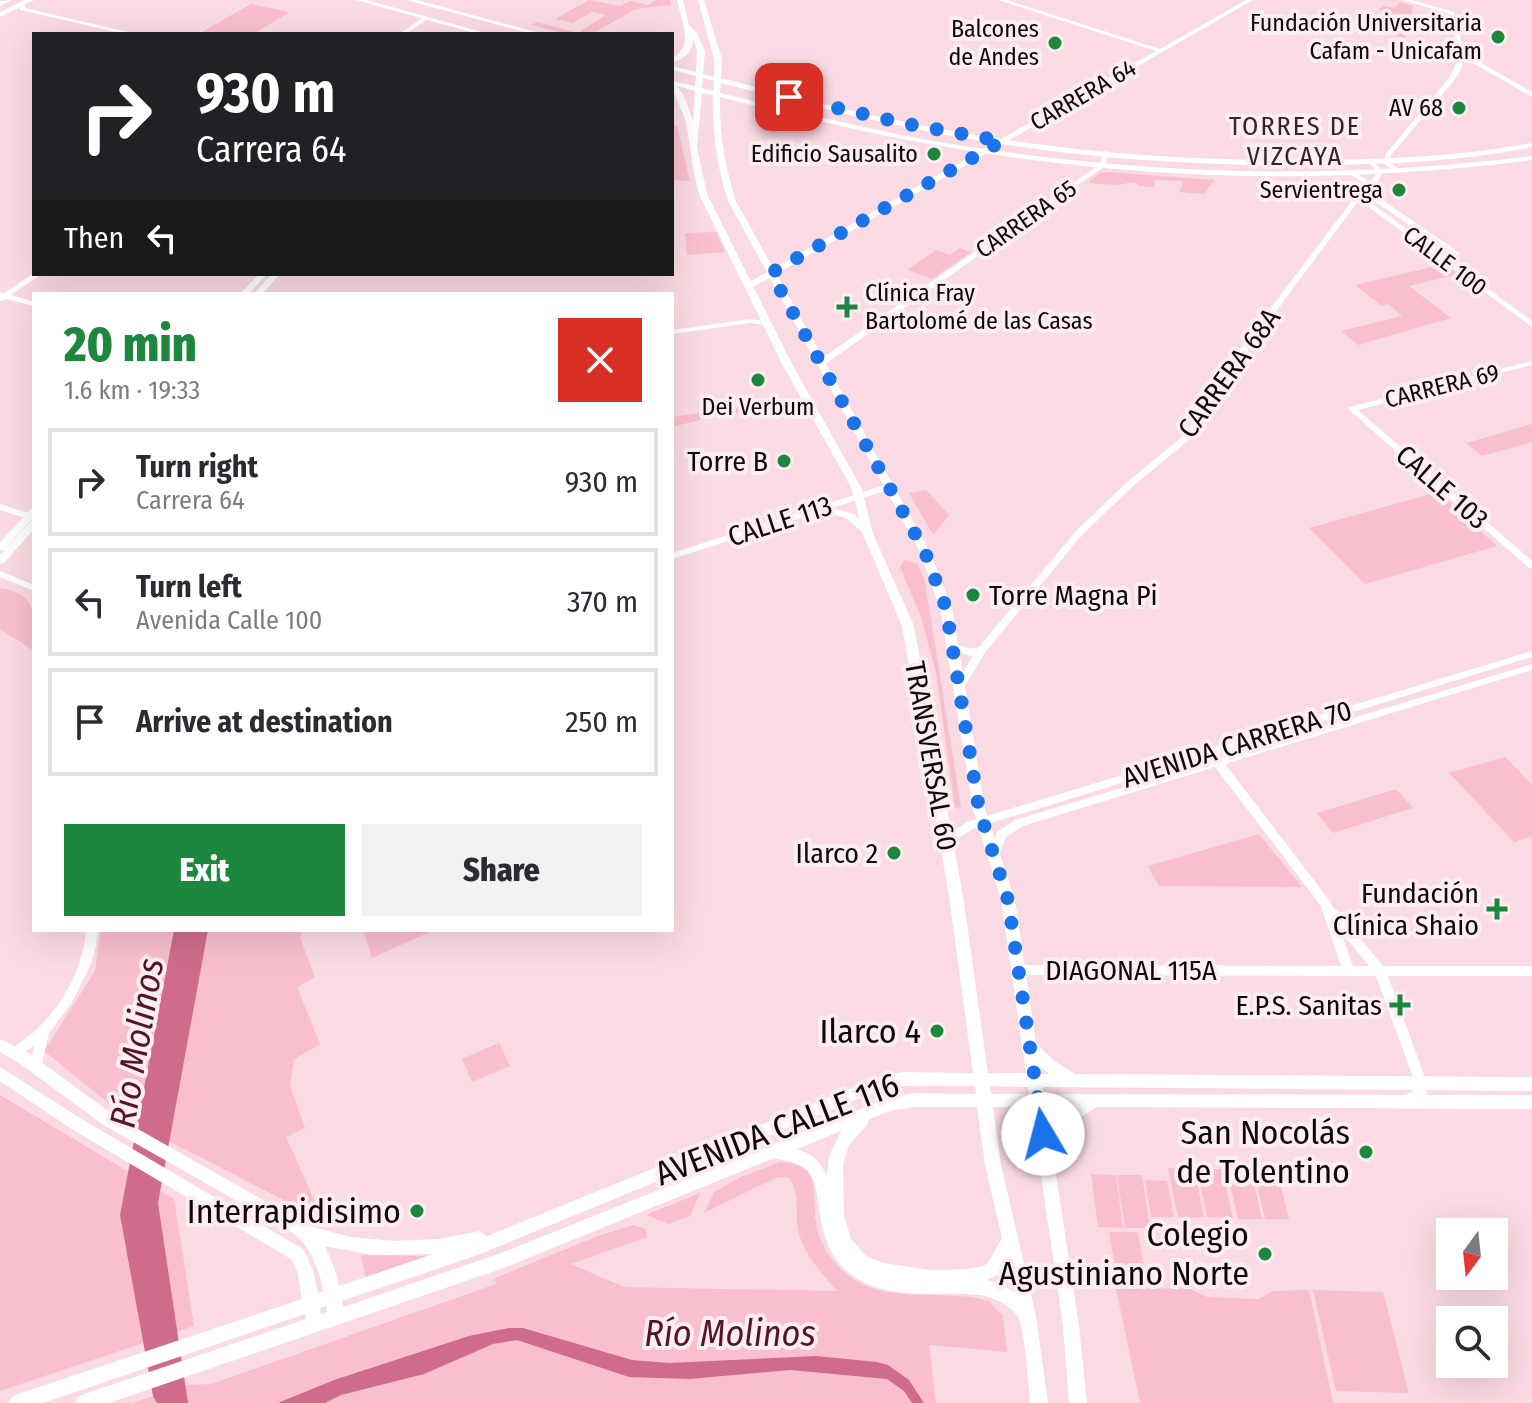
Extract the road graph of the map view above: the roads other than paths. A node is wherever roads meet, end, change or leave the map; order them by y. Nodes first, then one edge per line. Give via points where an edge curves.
1 (8, 0) edge
2 (359, 0) edge
3 (409, 0) edge
4 (680, 0) edge
5 (701, 0) edge
6 (1001, 0) edge
7 (1250, 0) edge
8 (1406, 0) edge
9 (26, 2) edge
10 (0, 4) edge
11 (2, 14) edge
12 (42, 15) junction
13 (426, 18) junction
14 (508, 26) junction
15 (691, 30) junction
16 (123, 32) edge
17 (405, 32) edge
18 (478, 32) edge
19 (504, 32) edge
20 (532, 32) edge
21 (1160, 51) junction
22 (1462, 54) junction
23 (718, 59) junction
24 (674, 60) edge
25 (1461, 63) junction
26 (674, 69) edge
27 (718, 80) junction
28 (674, 84) edge
29 (674, 87) edge
30 (772, 93) junction
31 (715, 94) junction
32 (1532, 95) edge
33 (1532, 101) edge
34 (762, 104) junction
35 (716, 116) junction
36 (1002, 141) junction
37 (1532, 145) edge
38 (985, 151) junction
39 (1093, 151) junction
40 (692, 152) junction
41 (1106, 152) junction
42 (1531, 159) edge
43 (1386, 160) junction
44 (1370, 161) junction
45 (1103, 165) junction
46 (1397, 170) junction
47 (1380, 171) junction
48 (1349, 172) junction
49 (1361, 193) junction
50 (1441, 257) junction
51 (771, 273) junction
52 (35, 276) edge
53 (261, 276) edge
54 (274, 276) edge
55 (749, 286) junction
56 (246, 292) edge
57 (259, 292) edge
58 (2, 296) edge
59 (32, 304) edge
60 (761, 311) junction
61 (767, 323) junction
62 (1532, 325) edge
63 (674, 330) edge
64 (674, 330) edge
65 (821, 363) junction
66 (1532, 363) edge
67 (1352, 409) joint
68 (888, 487) junction
69 (858, 492) junction
70 (0, 507) edge
71 (821, 508) junction
72 (31, 522) edge
73 (868, 534) junction
74 (7, 545) edge
75 (674, 549) edge
76 (674, 555) edge
77 (0, 561) edge
78 (1532, 566) edge
79 (0, 574) edge
80 (0, 580) edge
81 (19, 581) junction
82 (32, 587) edge
83 (953, 647) junction
84 (982, 649) junction
85 (1532, 654) edge
86 (1532, 667) edge
87 (961, 685) junction
88 (1219, 750) junction
89 (1222, 761) junction
90 (1156, 769) junction
91 (1163, 779) junction
92 (982, 822) junction
93 (945, 842) junction
94 (994, 855) junction
95 (1326, 904) junction
96 (92, 932) edge
97 (1019, 970) junction
98 (1349, 971) junction
99 (1380, 971) junction
100 (1532, 971) edge
101 (45, 1028) junction
102 (1031, 1046) junction
103 (7, 1049) edge
104 (36, 1067) junction
105 (0, 1073) edge
106 (982, 1078) junction
107 (1035, 1079) junction
108 (1077, 1080) junction
109 (1421, 1083) junction
110 (1532, 1084) edge
111 (984, 1100) junction
112 (1038, 1101) junction
113 (1103, 1101) junction
114 (1400, 1101) junction
115 (1532, 1102) edge
116 (875, 1110) junction
117 (772, 1151) junction
118 (1046, 1164) junction
119 (301, 1229) junction
120 (519, 1231) junction
121 (1009, 1241) junction
122 (332, 1297) junction
123 (311, 1304) junction
124 (1028, 1316) junction
125 (337, 1318) junction
126 (315, 1325) junction
127 (18, 1403) edge
128 (84, 1403) edge
129 (1039, 1403) edge
130 (1078, 1403) edge

1 - 10 highway
2 - 13 main road
3 - 14 main road
4 - 15 main road
5 - 23 main road, TRANSVERSAL 60
6 - 21 street
7 - 21 street, CARRERA 64
8 - 22 street via 1452,13
9 - 11 highway
9 - 12 street via 22,9
11 - 12 street
12 - 16 street
13 - 17 street
13 - 18 main road
14 - 19 main road
14 - 20 main road
15 - 24 main road via 684,55
15 - 40 main road via 701,51
21 - 36 street, CARRERA 64
22 - 25 street
22 - 32 street
23 - 27 main road, TRANSVERSAL 60
23 - 30 main road via 735,78
25 - 33 street
25 - 43 street
26 - 27 main road
27 - 30 main road
27 - 31 main road, TRANSVERSAL 60
28 - 31 main road
29 - 40 main road, TRANSVERSAL 60 via 685,106
30 - 36 main road
31 - 34 main road
31 - 35 main road, TRANSVERSAL 60
34 - 35 main road via 729,106
34 - 38 main road
35 - 51 main road, TRANSVERSAL 60 via 729,193
36 - 38 street, CARRERA 64
36 - 39 main road
37 - 43 main road
38 - 39 main road via 1009,144
38 - 45 main road
38 - 51 street, CARRERA 64
39 - 41 main road
40 - 55 main road, TRANSVERSAL 60 via 703,194
41 - 44 main road via 1241,162
41 - 45 street, CARRERA 65
42 - 46 main road
43 - 44 main road
43 - 46 street
44 - 47 street
45 - 48 main road via 1225,173
45 - 65 street, CARRERA 65
46 - 47 main road
47 - 48 main road
47 - 49 street, CARRERA 68A
48 - 49 street via 1364,180
49 - 50 street, CALLE 100
49 - 50 street, CALLE 100 via 1457,254
49 - 84 street, CARRERA 68A via 1250,341 1186,438 1079,533
50 - 62 street, CALLE 100
51 - 55 street, CARRERA 64
51 - 65 main road, TRANSVERSAL 60
52 - 58 street
53 - 56 main road
54 - 57 main road
55 - 60 main road, TRANSVERSAL 60
58 - 59 street
60 - 61 main road, TRANSVERSAL 60
60 - 63 street
61 - 64 street
61 - 69 main road, TRANSVERSAL 60
65 - 68 main road, TRANSVERSAL 60
66 - 67 street, CARRERA 69
67 - 78 street, CALLE 103
68 - 69 street, CALLE 113
68 - 83 main road, TRANSVERSAL 60 via 932,565
69 - 71 street, CALLE 113
69 - 73 main road, TRANSVERSAL 60
69 - 75 street, CALLE 113
70 - 72 street
71 - 73 main road via 850,516
71 - 76 street, CALLE 113
72 - 74 main road
73 - 93 main road, TRANSVERSAL 60 via 912,642
74 - 77 main road
79 - 81 street
80 - 81 street
81 - 82 street
83 - 84 street via 970,653
83 - 87 main road, TRANSVERSAL 60
84 - 87 street, CARRERA 68A
85 - 88 street, AVENIDA CARRERA 70
86 - 89 street, AVENIDA CARRERA 70
87 - 92 main road, TRANSVERSAL 60
88 - 89 street
88 - 90 street, AVENIDA CARRERA 70
89 - 91 street, AVENIDA CARRERA 70
89 - 95 street
90 - 91 street
90 - 92 street, AVENIDA CARRERA 70
91 - 94 street, AVENIDA CARRERA 70 via 1019,823 1001,835
92 - 93 street, AVENIDA CARRERA 70
92 - 94 main road, TRANSVERSAL 60
93 - 106 main road, TRANSVERSAL 60
94 - 97 main road, TRANSVERSAL 60 via 1008,900
95 - 98 street
95 - 99 street
96 - 101 street via 80,979
97 - 98 street, DIAGONAL 115A
97 - 102 main road, TRANSVERSAL 60
98 - 99 street, DIAGONAL 115A
99 - 100 street, DIAGONAL 115A
99 - 109 street
101 - 103 street via 31,1043
101 - 104 street
102 - 107 main road, TRANSVERSAL 60
102 - 108 main road via 1048,1065
103 - 104 main road
104 - 119 main road via 131,1133
105 - 123 main road via 297,1254
106 - 107 main road, AVENIDA CALLE 116
106 - 111 main road, TRANSVERSAL 60
106 - 120 main road, AVENIDA CALLE 116 via 912,1078 876,1085
107 - 108 main road, AVENIDA CALLE 116
107 - 112 main road, TRANSVERSAL 60
108 - 109 main road, AVENIDA CALLE 116
109 - 110 main road, AVENIDA CALLE 116
109 - 114 street via 1419,1096
111 - 112 main road, AVENIDA CALLE 116
111 - 116 main road, AVENIDA CALLE 116 via 904,1101
111 - 121 main road, TRANSVERSAL 60
112 - 113 main road, AVENIDA CALLE 116
112 - 118 main road, TRANSVERSAL 60
113 - 114 main road, AVENIDA CALLE 116
113 - 118 main road via 1073,1111 1062,1121 1050,1140
114 - 115 main road, AVENIDA CALLE 116
116 - 117 main road, AVENIDA CALLE 116
116 - 121 main road via 850,1130 836,1155 836,1221 855,1257 890,1274 973,1277 993,1269
117 - 124 main road via 798,1154 817,1168 824,1182 829,1232 859,1271 889,1283 989,1289 1012,1300
117 - 125 main road, AVENIDA CALLE 116 via 501,1261
118 - 130 main road, TRANSVERSAL 60
119 - 120 main road via 337,1242 386,1248 453,1244
119 - 122 main road via 321,1254
120 - 122 main road, AVENIDA CALLE 116
121 - 124 main road, TRANSVERSAL 60
122 - 123 main road, AVENIDA CALLE 116
122 - 125 main road
123 - 126 main road
123 - 127 main road, AVENIDA CALLE 116
124 - 129 main road, TRANSVERSAL 60
125 - 126 main road, AVENIDA CALLE 116
126 - 128 main road, AVENIDA CALLE 116

